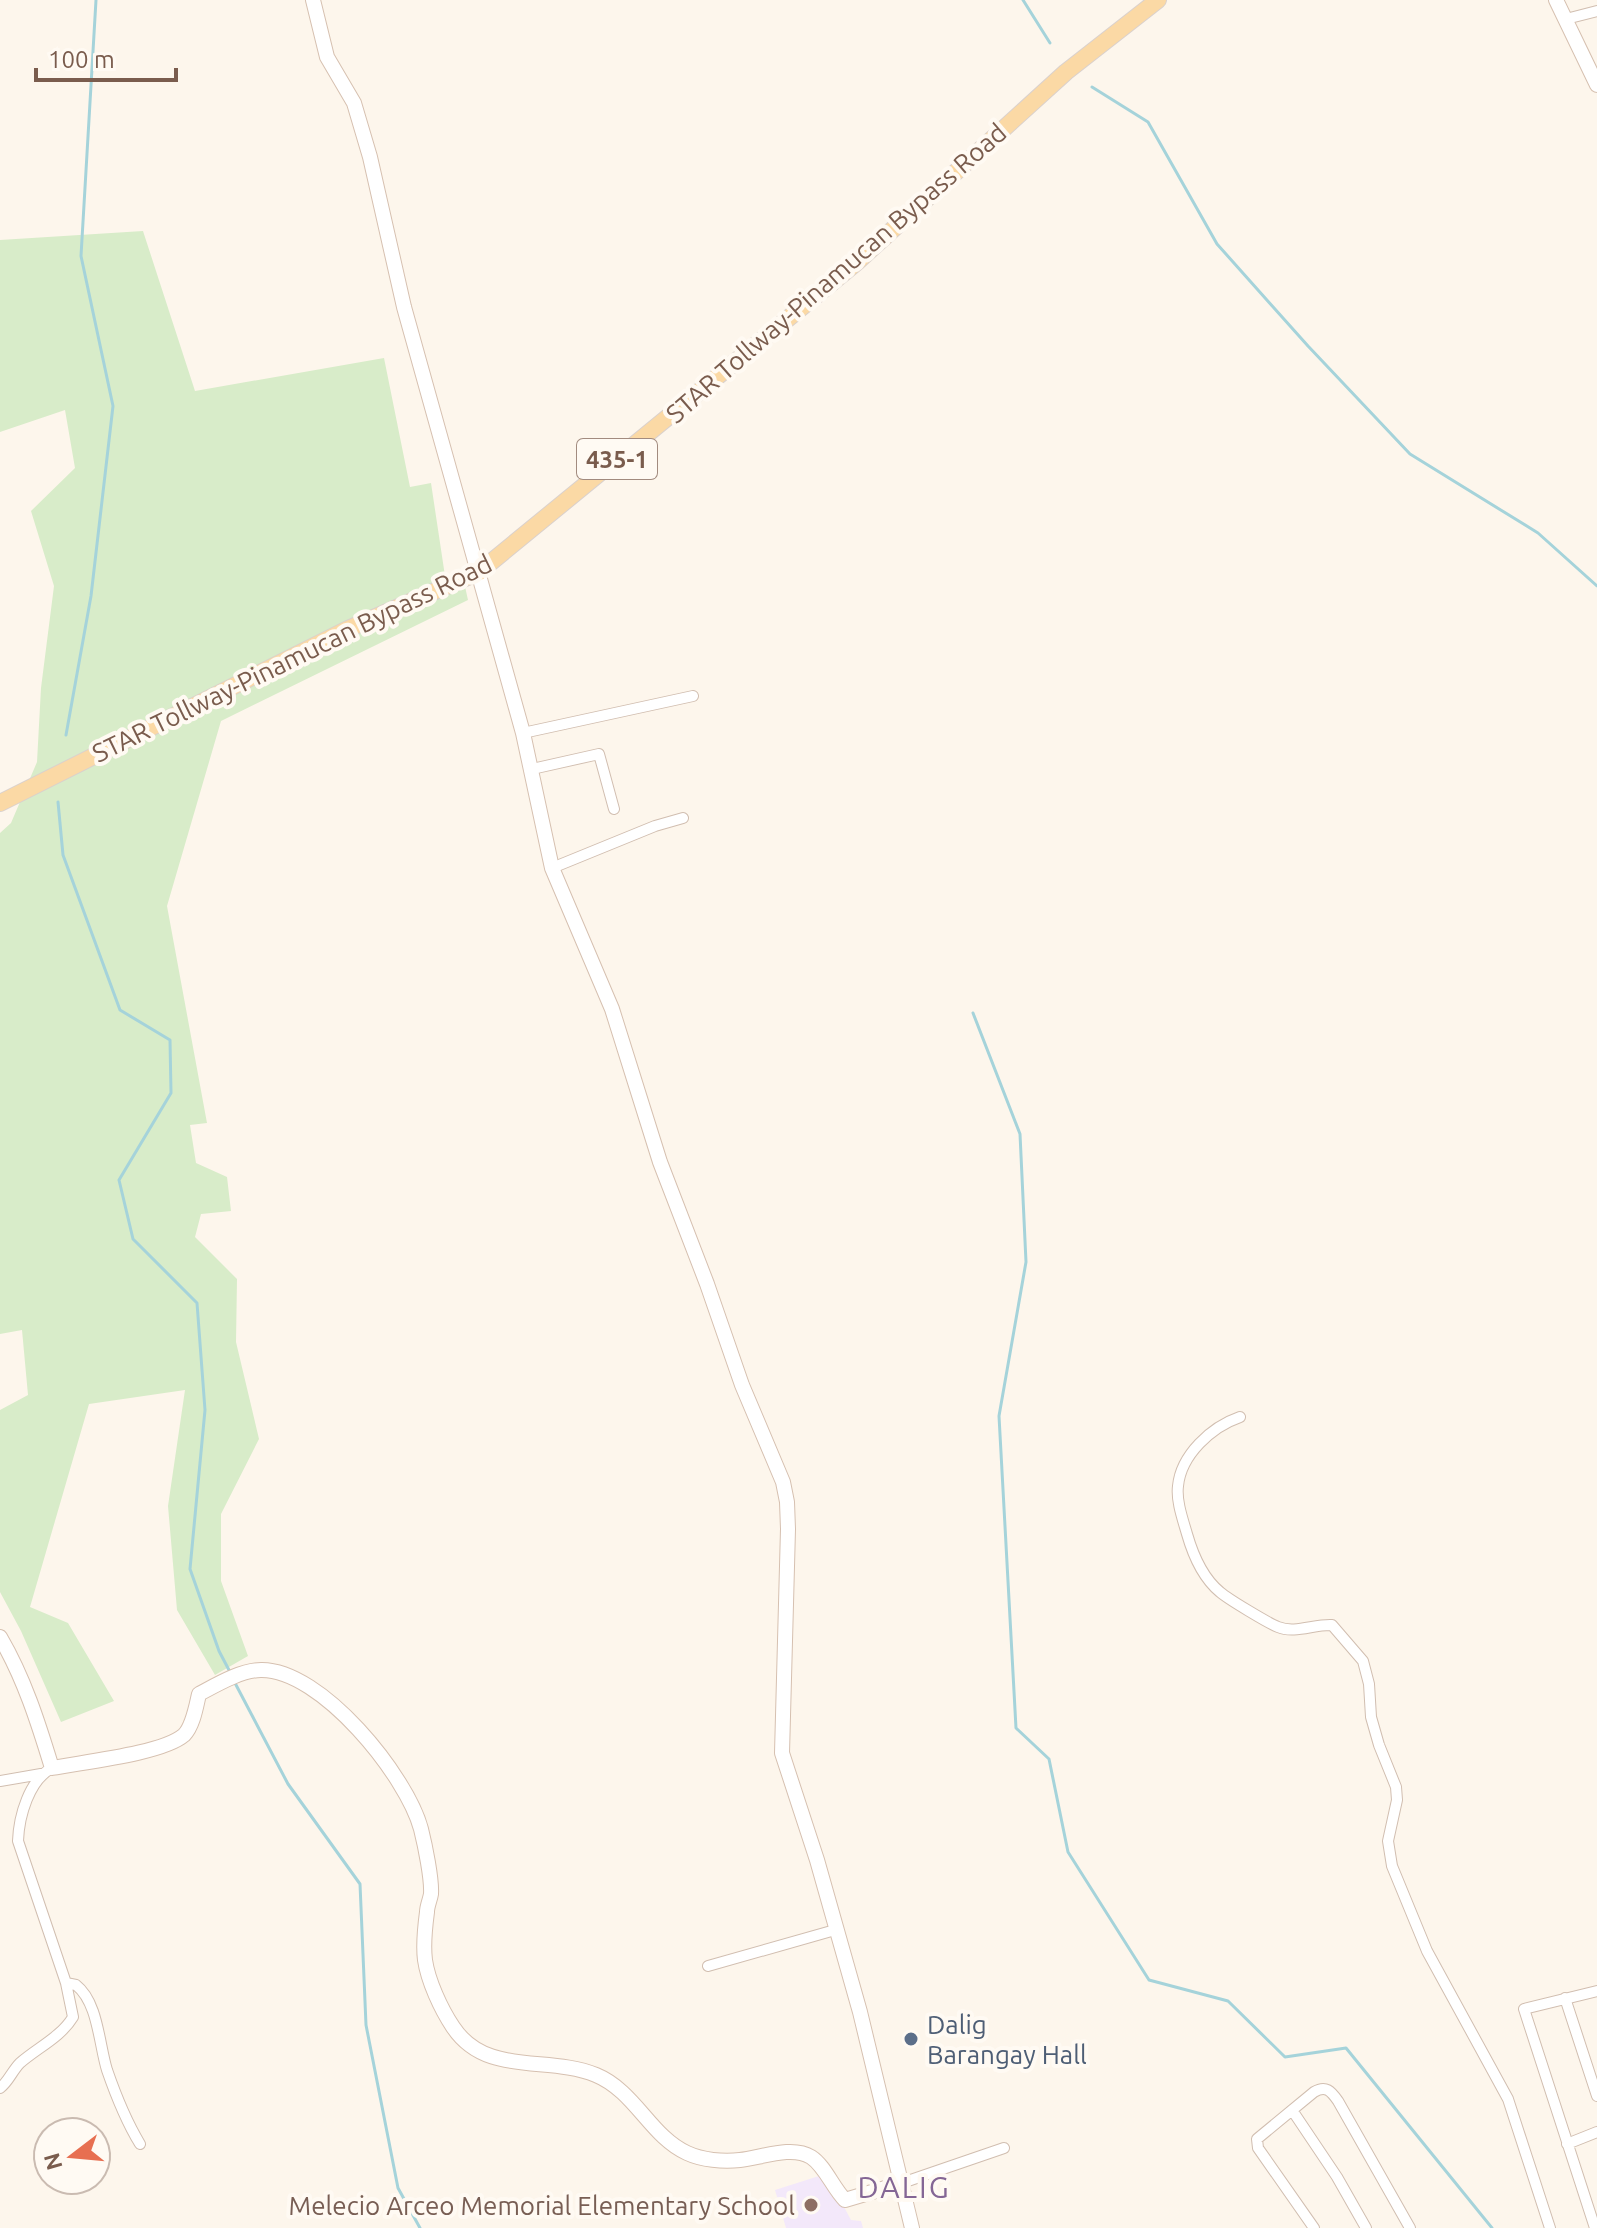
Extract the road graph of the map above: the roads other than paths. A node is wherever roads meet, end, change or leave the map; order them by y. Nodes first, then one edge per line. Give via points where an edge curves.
1 (313, 0) edge
2 (1158, 0) edge
3 (1556, 0) edge
4 (1597, 11) edge
5 (1566, 19) junction
6 (1595, 76) edge
7 (479, 572) junction
8 (693, 696) dead end
9 (523, 733) junction
10 (532, 769) junction
11 (0, 803) edge
12 (614, 809) dead end
13 (683, 818) dead end
14 (552, 868) junction
15 (1240, 1417) dead end
16 (0, 1637) edge
17 (46, 1771) junction
18 (0, 1781) edge
19 (835, 1930) junction
20 (708, 1966) dead end
21 (66, 1983) junction
22 (1597, 1991) edge
23 (1565, 1998) junction
24 (0, 2088) edge
25 (1597, 2096) edge
26 (1292, 2110) junction
27 (1597, 2132) edge
28 (140, 2144) dead end
29 (1567, 2144) junction
30 (1004, 2148) dead end
31 (899, 2184) junction
32 (912, 2228) edge
33 (1314, 2228) edge
34 (1366, 2228) edge
35 (1410, 2228) edge
36 (1550, 2228) edge
37 (1595, 2228) edge

1 - 7 street via 327,57 358,115 404,307
2 - 7 main road, STAR Tollway-Pinamucan Bypass Road / 435-1 via 1066,72 857,262
3 - 5 street
4 - 5 street
5 - 6 street
7 - 9 street
7 - 11 main road, STAR Tollway-Pinamucan Bypass Road / 435-1 via 348,629
8 - 9 street
9 - 10 street
10 - 12 street via 599,754
10 - 14 street
13 - 14 street
14 - 19 street via 604,988 660,1162 783,1482 788,1529 782,1753
15 - 36 street via 1202,1441 1181,1471 1177,1490 1194,1556 1220,1592 1277,1627 1332,1625 1363,1661 1371,1717 1396,1787 1388,1841 1392,1866 1427,1951 1508,2099
16 - 17 street via 35,1712
17 - 18 street
17 - 21 street via 18,1824 18,1841
17 - 31 street via 160,1747 185,1734 199,1694 259,1669 280,1673 311,1689 355,1724 411,1801 431,1893 425,1961 455,2030 477,2051 494,2059 580,2069 616,2084 685,2153 738,2161 773,2154 811,2157 845,2200
19 - 20 street
19 - 31 street via 860,2012
21 - 24 street via 73,2009 68,2026 18,2065
21 - 28 street via 76,1985 87,1998 108,2072
22 - 23 street
23 - 25 street
23 - 29 street via 1524,2009
26 - 33 street via 1261,2134 1258,2148
26 - 34 street
26 - 35 street via 1320,2089 1331,2091
27 - 29 street
29 - 37 street
30 - 31 street
31 - 32 street

